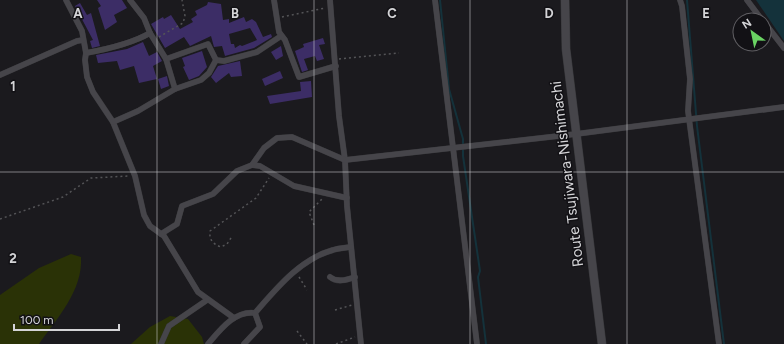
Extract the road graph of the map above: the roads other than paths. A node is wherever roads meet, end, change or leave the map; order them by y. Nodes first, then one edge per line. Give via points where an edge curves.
1 (66, 0) edge
2 (130, 0) edge
3 (274, 0) edge
4 (330, 0) edge
5 (435, 0) edge
6 (565, 0) edge
7 (680, 0) edge
8 (747, 0) edge
9 (756, 12) edge
10 (150, 33) junction
11 (772, 33) edge
12 (281, 36) junction
13 (83, 40) junction
14 (784, 48) edge
15 (86, 53) junction
16 (166, 59) junction
17 (216, 60) junction
18 (336, 63) junction
19 (0, 75) edge
20 (175, 89) junction
21 (784, 107) edge
22 (690, 119) junction
23 (113, 122) junction
24 (576, 134) junction
25 (452, 148) junction
26 (345, 160) junction
27 (252, 164) junction
28 (347, 198) junction
29 (161, 234) junction
30 (351, 246) junction
31 (355, 276) junction
32 (330, 277) dead end
33 (208, 300) junction
34 (255, 314) junction
35 (234, 318) junction
36 (161, 344) edge
37 (208, 344) edge
38 (244, 344) edge
39 (361, 344) edge
40 (477, 344) edge
41 (602, 344) edge
42 (719, 344) edge

1 - 13 street via 82,31
2 - 10 street via 144,18
3 - 12 street
4 - 18 street
5 - 25 street
6 - 24 main road, Route Tsujiwara-Nishimachi via 566,49
7 - 22 street via 690,79
8 - 9 street
10 - 15 street via 126,44
10 - 16 street
11 - 14 street
12 - 17 street via 257,52 224,61
12 - 18 street via 285,40 299,77
13 - 15 street
13 - 19 street
15 - 23 street via 87,77 93,92
16 - 17 street via 208,44
16 - 20 street
17 - 20 street via 205,76
18 - 26 street
20 - 23 street via 138,111
21 - 22 street
22 - 24 street
22 - 42 street
23 - 29 street via 135,176 144,215 150,226
24 - 25 street
24 - 41 main road, Route Tsujiwara-Nishimachi
25 - 26 street
25 - 40 street
26 - 27 street via 292,137 277,138 264,148
26 - 28 street
27 - 28 street via 294,186
27 - 29 street via 237,172 213,194 182,206 177,224
28 - 30 street
29 - 33 street via 198,292
30 - 31 street
30 - 34 street via 316,257 270,294
31 - 32 street via 339,280
31 - 39 street
33 - 35 street
33 - 36 street via 169,326
34 - 35 street via 249,313
34 - 38 street via 260,328
35 - 37 street

